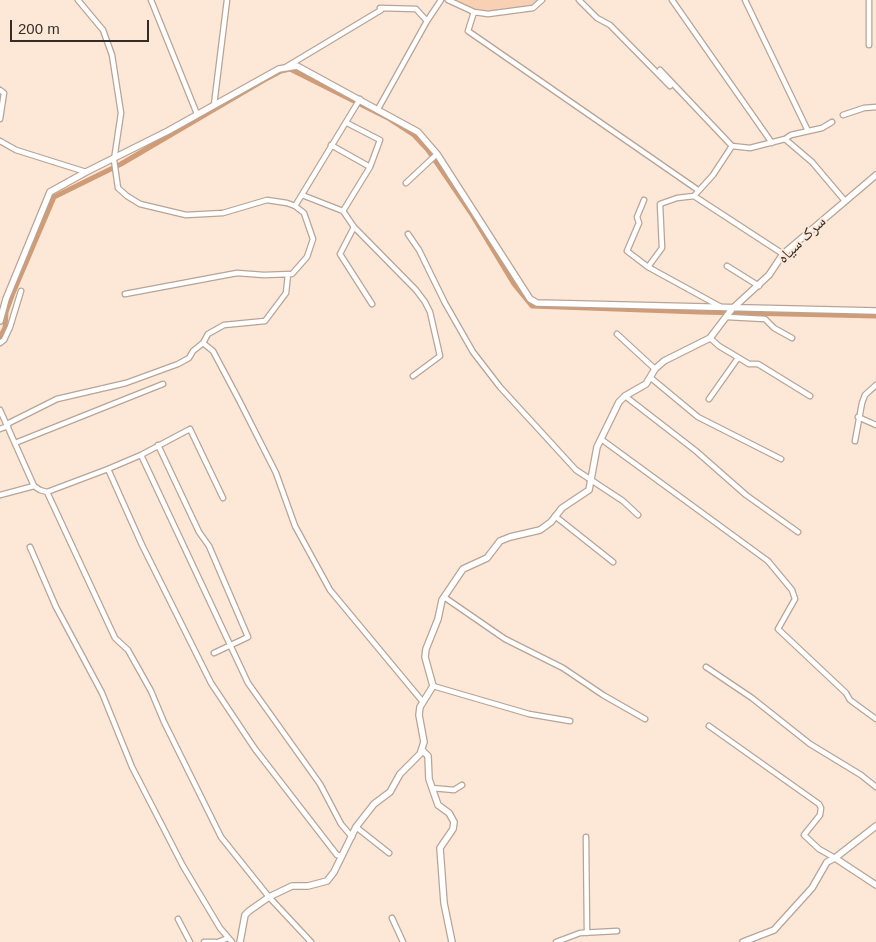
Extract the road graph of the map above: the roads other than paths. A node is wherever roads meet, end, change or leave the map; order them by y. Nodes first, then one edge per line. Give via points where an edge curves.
1 (78, 0) edge
2 (151, 0) edge
3 (227, 0) edge
4 (441, 0) edge
5 (448, 0) edge
6 (542, 0) edge
7 (579, 0) edge
8 (672, 0) edge
9 (745, 0) edge
10 (869, 0) edge
11 (474, 12) junction
12 (427, 21) junction
13 (869, 45) dead end
14 (285, 68) junction
15 (660, 70) dead end
16 (670, 86) dead end
17 (0, 90) edge
18 (359, 102) junction
19 (214, 105) junction
20 (876, 108) edge
21 (378, 109) junction
22 (198, 114) junction
23 (843, 115) dead end
24 (0, 119) edge
25 (832, 122) dead end
26 (346, 123) junction
27 (808, 131) junction
28 (785, 139) junction
29 (0, 141) edge
30 (772, 143) junction
31 (331, 145) junction
32 (732, 146) junction
33 (434, 157) junction
34 (115, 164) junction
35 (370, 167) junction
36 (86, 172) junction
37 (876, 175) edge
38 (406, 183) dead end
39 (698, 190) junction
40 (302, 195) junction
41 (694, 196) junction
42 (644, 200) dead end
43 (845, 201) junction
44 (295, 206) junction
45 (343, 211) junction
46 (354, 227) junction
47 (408, 234) dead end
48 (784, 254) junction
49 (727, 266) dead end
50 (648, 267) junction
51 (288, 274) junction
52 (759, 286) junction
53 (21, 291) dead end
54 (125, 294) dead end
55 (372, 304) dead end
56 (876, 311) edge
57 (729, 312) junction
58 (0, 321) edge
59 (617, 334) dead end
60 (710, 338) junction
61 (792, 338) dead end
62 (0, 343) edge
63 (204, 343) junction
64 (738, 358) junction
65 (655, 369) junction
66 (413, 376) dead end
67 (651, 378) junction
68 (163, 384) dead end
69 (876, 385) edge
70 (625, 396) junction
71 (810, 396) dead end
72 (709, 399) dead end
73 (0, 410) edge
74 (858, 417) junction
75 (7, 425) junction
76 (876, 426) edge
77 (0, 429) edge
78 (601, 439) junction
79 (855, 441) dead end
80 (15, 443) junction
81 (158, 445) junction
82 (141, 454) junction
83 (781, 459) dead end
84 (108, 468) junction
85 (592, 481) junction
86 (34, 486) junction
87 (47, 492) junction
88 (0, 495) edge
89 (223, 498) dead end
90 (638, 515) dead end
91 (555, 516) junction
92 (798, 532) dead end
93 (30, 547) dead end
94 (613, 562) dead end
95 (444, 597) junction
96 (230, 645) junction
97 (214, 653) dead end
98 (706, 668) dead end
99 (433, 686) junction
100 (423, 702) junction
101 (645, 718) dead end
102 (876, 719) edge
103 (570, 721) dead end
104 (708, 726) dead end
105 (422, 750) junction
106 (462, 785) dead end
107 (876, 787) edge
108 (432, 788) junction
109 (876, 826) edge
110 (356, 827) junction
111 (352, 837) junction
112 (586, 837) dead end
113 (388, 853) dead end
114 (342, 856) junction
115 (835, 858) junction
116 (876, 885) edge
117 (269, 897) junction
118 (392, 918) dead end
119 (178, 919) dead end
120 (617, 931) dead end
121 (587, 933) junction
122 (230, 940) edge
123 (190, 942) edge
124 (204, 942) edge
125 (216, 942) edge
126 (240, 942) edge
127 (311, 942) edge
128 (403, 942) edge
129 (452, 942) edge
130 (556, 942) edge
131 (743, 942) edge

1 - 34 street via 103,30 112,55 121,113
2 - 22 street
3 - 19 street
4 - 12 street
5 - 11 street
6 - 11 street via 532,8 513,12
7 - 16 street via 597,18 610,25
8 - 30 street
9 - 27 street
10 - 13 street
11 - 39 street via 468,31
12 - 14 street via 416,10 380,8
12 - 21 street
14 - 18 street via 297,66
14 - 19 street
15 - 32 street
17 - 24 street via 4,93
18 - 21 street
18 - 26 street
19 - 22 street
20 - 23 street
21 - 33 street via 418,132
22 - 34 street
25 - 27 street
26 - 31 street
26 - 35 street via 380,140
27 - 28 street
28 - 30 street
28 - 43 street via 812,162
29 - 36 street via 16,150
30 - 32 street via 750,148
31 - 35 street
31 - 40 street
32 - 39 street via 713,175
33 - 38 street
33 - 57 street via 530,299 537,302
34 - 36 street
34 - 44 street via 118,188 140,204 168,212 186,215 224,213 267,200
35 - 45 street
36 - 58 street via 50,192
37 - 43 street, سرک سیاه
39 - 41 street
40 - 44 street
40 - 45 street
41 - 48 street
41 - 50 street via 660,204 662,248
42 - 50 street via 637,216 639,223 627,251
43 - 48 street, سرک سیاه
44 - 51 street via 304,214 313,239 300,267
45 - 46 street
46 - 55 street via 340,254
46 - 66 street via 416,290 430,312 440,356
47 - 85 street via 478,359 540,434 576,470
48 - 52 street, سرک سیاه
49 - 52 street
50 - 57 street
51 - 54 street via 220,275
51 - 63 street via 286,293 265,321 224,325 208,334
52 - 57 street, سرک سیاه
53 - 62 street via 10,327
56 - 57 street
57 - 60 street, سرک سیاه
57 - 61 street via 765,319
59 - 65 street
60 - 64 street
60 - 65 street via 672,356
63 - 75 street via 178,364 126,383 57,399
63 - 100 street via 212,351 239,400 276,473 295,526 330,590
64 - 71 street via 749,364 758,364
64 - 72 street
65 - 67 street
67 - 70 street via 640,389
67 - 83 street via 698,417
68 - 80 street
69 - 74 street via 865,395
70 - 78 street
70 - 92 street via 746,495
73 - 75 street
74 - 76 street
74 - 79 street
75 - 77 street
75 - 80 street
78 - 85 street via 594,457
78 - 102 street via 768,561 792,590 795,600 778,629 850,700
80 - 86 street
81 - 82 street
81 - 89 street via 190,428
81 - 96 street via 199,532 209,546 248,637
82 - 84 street
82 - 96 street
84 - 87 street
84 - 114 street via 142,545 211,683 255,749 337,855
85 - 90 street
85 - 91 street via 589,490
86 - 87 street
86 - 88 street
87 - 117 street via 115,638 128,650 151,691 221,838
91 - 94 street
91 - 95 street via 540,530 500,541 487,558 463,569
93 - 122 street via 56,607 102,693 137,776 183,866
95 - 99 street via 426,649 425,658
95 - 101 street via 505,639 564,668
96 - 97 street
96 - 111 street via 248,683 320,784 341,824
98 - 107 street via 752,698 810,744
99 - 100 street
99 - 103 street via 529,714
100 - 105 street via 419,716 423,730
104 - 115 street via 819,804 820,815 804,835
105 - 108 street via 428,756
105 - 110 street via 400,774 390,792 374,804
106 - 108 street via 454,790
108 - 129 street via 438,805 449,813 454,822 440,848 444,903
109 - 115 street
110 - 111 street
110 - 113 street
111 - 114 street
112 - 121 street
114 - 117 street via 327,881 292,886
115 - 116 street
115 - 131 street via 827,862 812,888 774,930
117 - 126 street via 245,915
117 - 127 street
118 - 128 street
119 - 123 street
120 - 121 street
121 - 130 street
122 - 125 street
124 - 125 street

